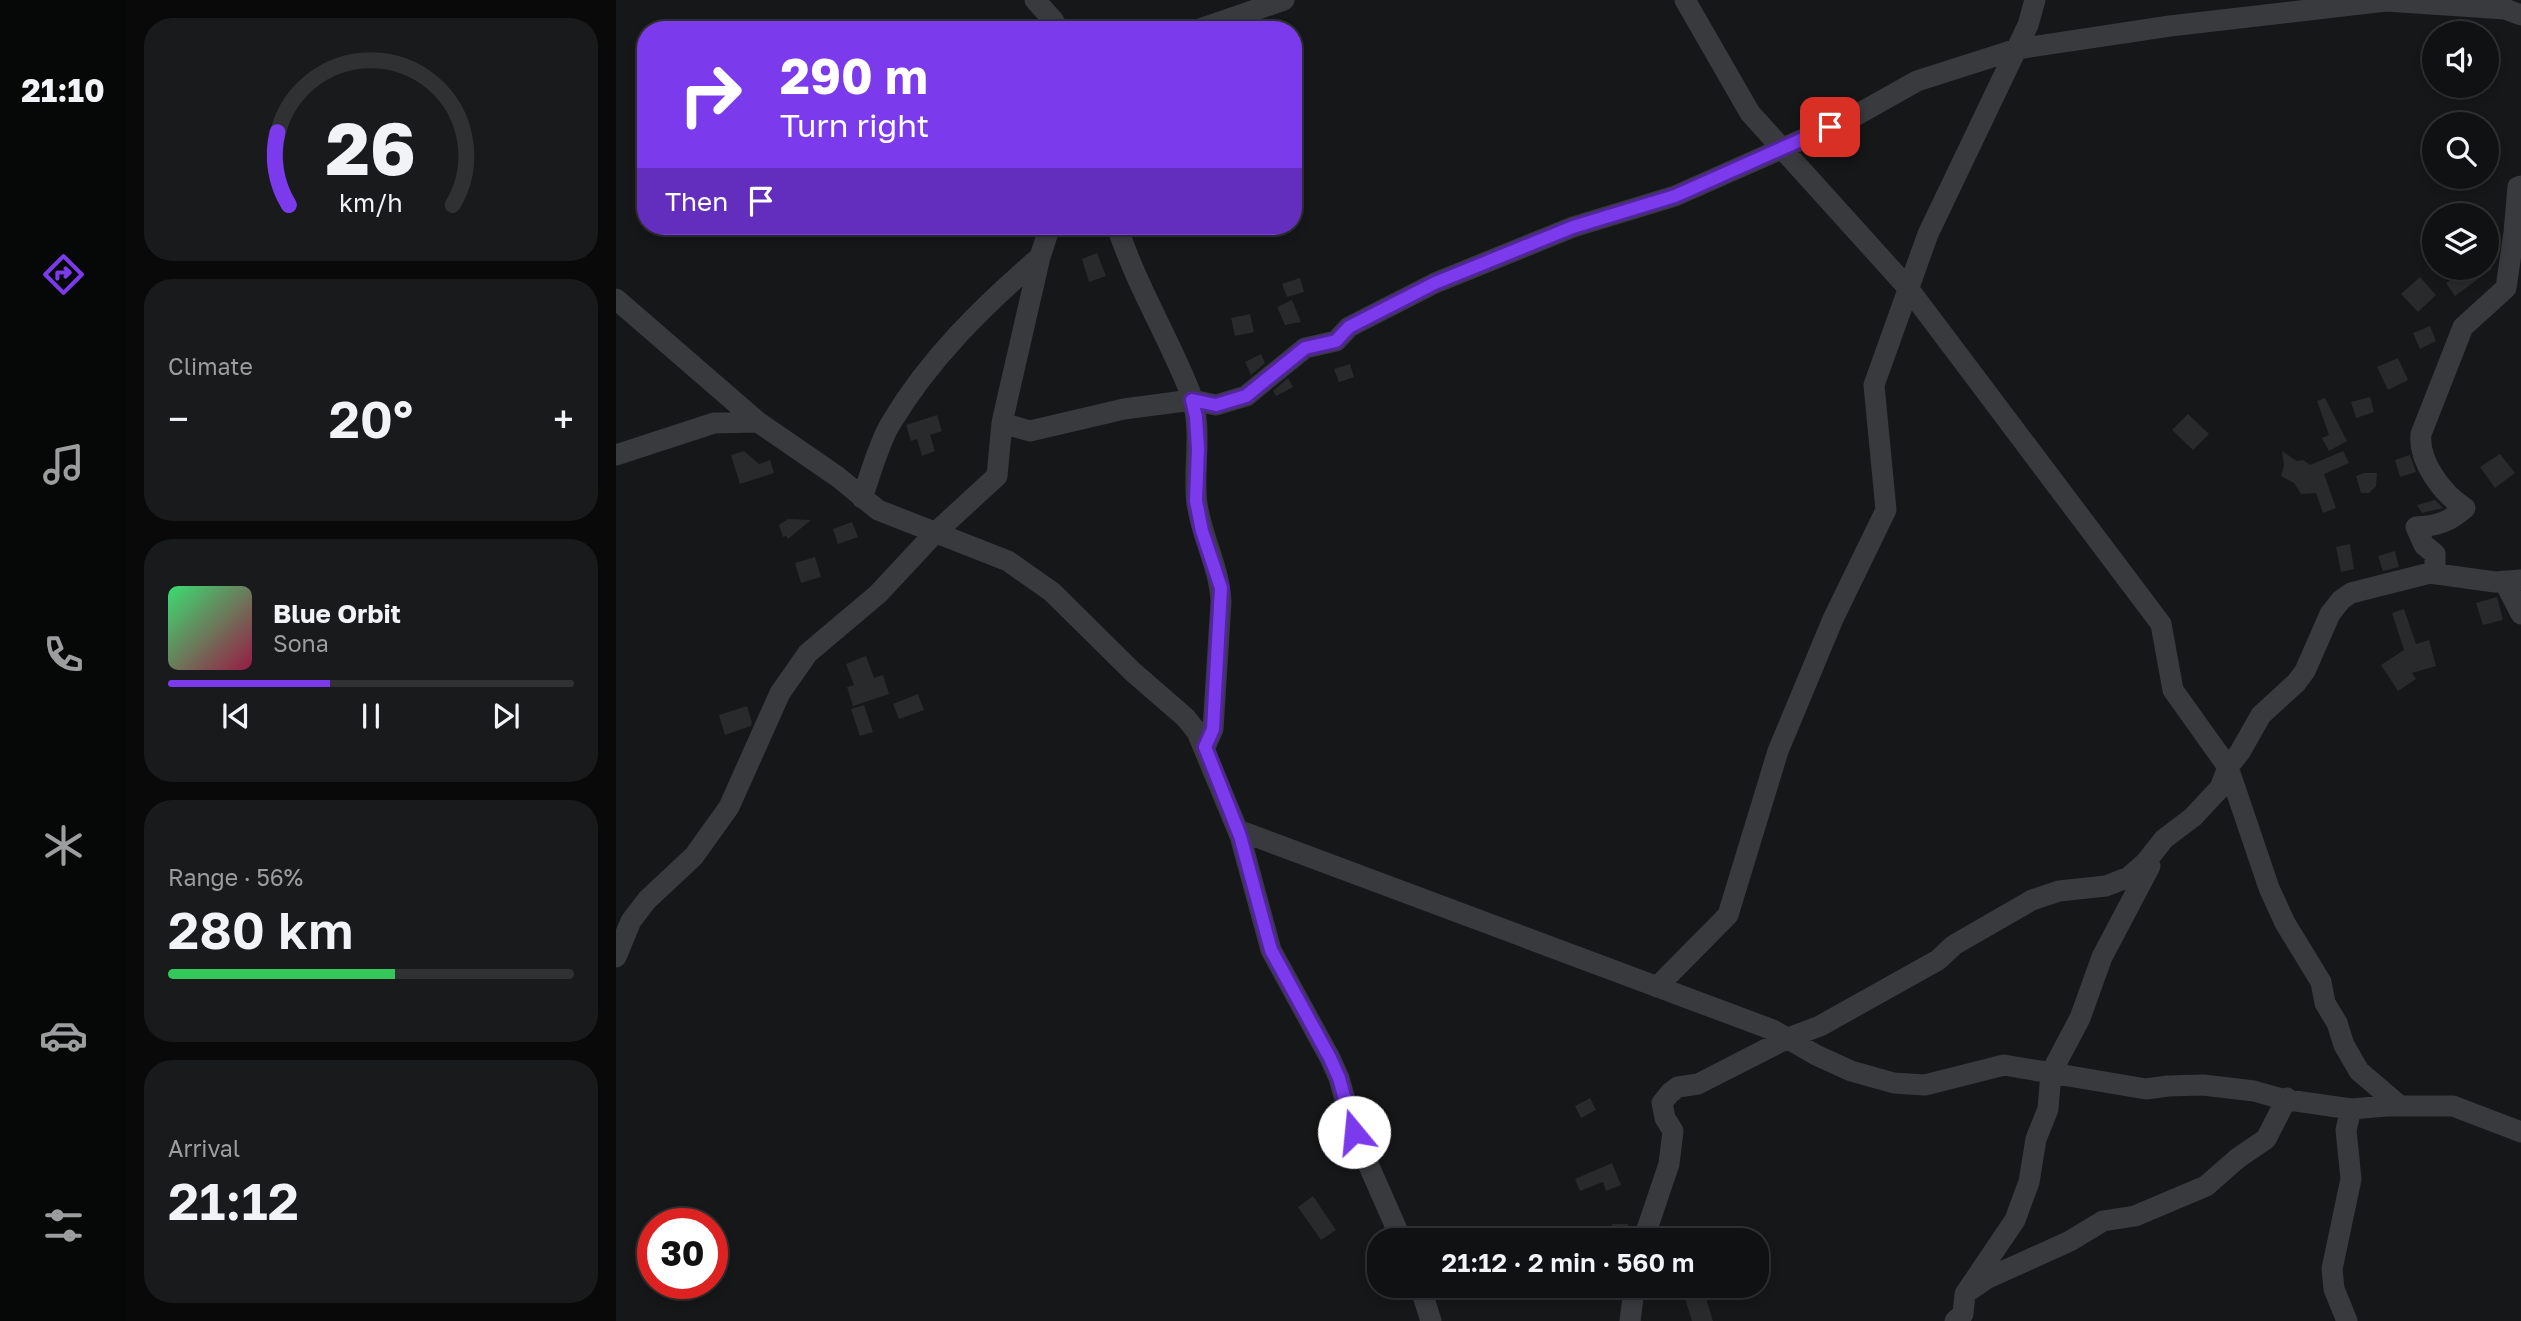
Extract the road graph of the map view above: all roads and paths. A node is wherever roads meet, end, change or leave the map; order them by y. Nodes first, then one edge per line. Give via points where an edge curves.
1 (1035, 0) edge
2 (1284, 0) edge
3 (1685, 0) edge
4 (2035, 0) edge
5 (2521, 15) edge
6 (1054, 21) edge
7 (1223, 21) edge
8 (2017, 49) junction
9 (1782, 147) junction
10 (2521, 186) edge
11 (1047, 235) edge
12 (1120, 235) edge
13 (1040, 257) junction
14 (1908, 288) junction
15 (616, 299) edge
16 (1192, 400) junction
17 (758, 422) junction
18 (1002, 423) junction
19 (616, 456) edge
20 (862, 498) junction
21 (934, 534) junction
22 (2435, 574) junction
23 (2513, 580) edge
24 (2521, 614) edge
25 (1205, 747) junction
26 (2228, 767) junction
27 (1238, 830) junction
28 (2164, 839) junction
29 (616, 957) edge
30 (1657, 987) junction
31 (1787, 1038) junction
32 (2051, 1073) junction
33 (2287, 1098) junction
34 (2400, 1106) junction
35 (2351, 1109) junction
36 (2515, 1125) edge
37 (1396, 1228) edge
38 (1647, 1228) edge
39 (1965, 1294) junction
40 (1424, 1298) edge
41 (1633, 1298) edge
42 (1432, 1321) edge
43 (1630, 1321) edge
44 (1955, 1321) edge
45 (2347, 1321) edge

1 - 6 street
2 - 7 street
3 - 9 street via 1750,113
4 - 8 street
5 - 8 street via 2505,9 2386,1
8 - 9 street via 1917,81 1853,117
8 - 14 street via 1927,234
9 - 14 street
9 - 16 street via 1675,196 1573,227 1435,283 1349,327 1336,341 1305,348 1246,396 1216,405
10 - 22 street via 2506,288 2463,327 2421,434 2420,445 2430,468 2451,499 2465,508 2436,526 2416,527 2424,545 2435,554
11 - 13 street
12 - 16 street
13 - 18 street
13 - 20 street via 992,298 919,380 889,426
14 - 26 street via 2161,624 2173,690
14 - 30 street via 1874,384 1886,510 1833,618 1778,751 1728,915
15 - 17 street
16 - 18 street via 1124,409 1030,431
16 - 25 street via 1198,449 1196,501 1221,588 1213,729
17 - 19 street via 714,423
17 - 20 street
18 - 21 street via 997,476
20 - 21 street via 878,510
21 - 25 street via 1008,561 1052,592 1186,718
21 - 29 street via 878,594 808,653 789,678 729,807 694,856 631,921
22 - 23 street
22 - 26 street via 2351,593 2340,600 2305,671 2261,715
23 - 24 street
25 - 27 street
26 - 28 street via 2220,788
26 - 34 street via 2269,888 2321,982 2344,1045 2359,1071
27 - 30 street
27 - 37 street via 1271,950 1330,1058 1354,1132
28 - 31 street via 2129,877 2032,900 1919,971 1821,1026
28 - 32 street via 2102,957 2080,1018
30 - 31 street
31 - 32 street via 1851,1071 1894,1083 1925,1085 2004,1065
31 - 38 street via 1698,1084 1678,1087 1662,1103 1673,1131 1669,1164
32 - 33 street via 2146,1089 2203,1085
32 - 39 street via 2048,1109 2015,1220
33 - 35 street
33 - 39 street via 2266,1139 2206,1186 2135,1216 2103,1221
34 - 35 street
34 - 36 street via 2453,1105
35 - 45 street via 2346,1130 2351,1179 2332,1269 2334,1289
39 - 44 street via 1963,1314
40 - 42 street
41 - 43 street

